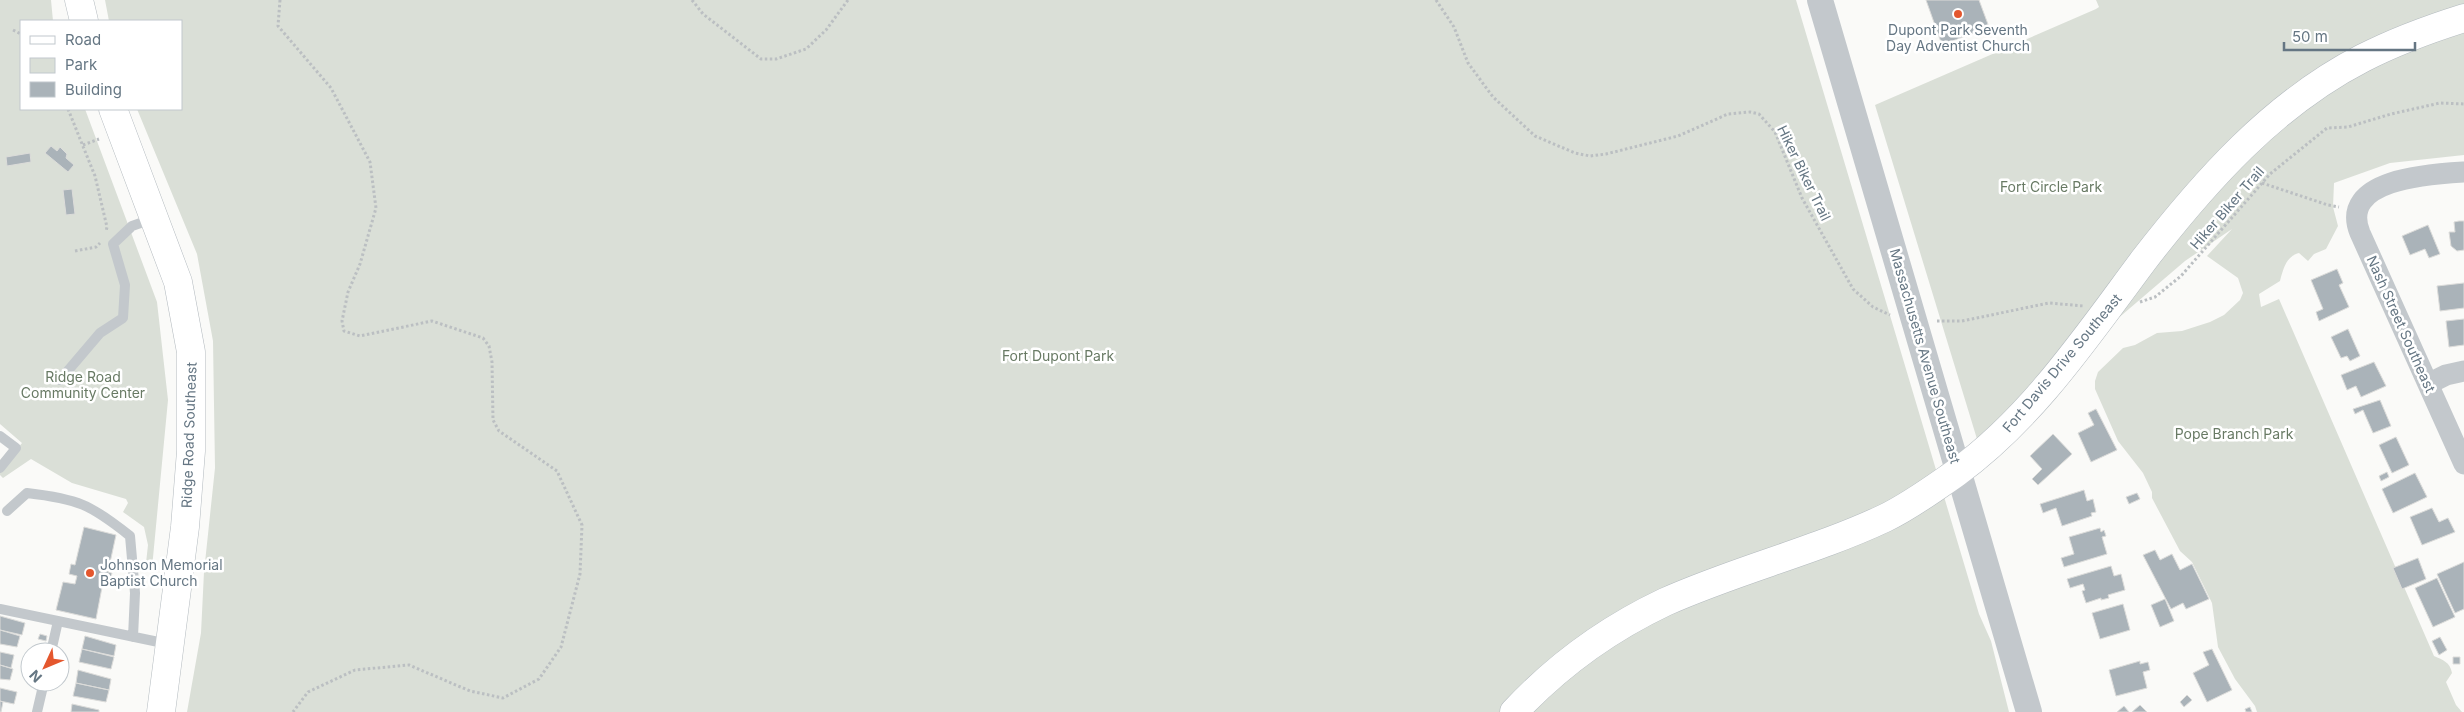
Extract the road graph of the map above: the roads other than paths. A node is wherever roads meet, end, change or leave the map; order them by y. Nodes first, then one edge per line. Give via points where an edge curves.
1 (80, 0) edge
2 (1820, 0) edge
3 (2464, 18) edge
4 (84, 20) edge
5 (113, 110) edge
6 (2464, 172) edge
7 (156, 218) junction
8 (2464, 371) edge
9 (60, 380) dead end
10 (2428, 384) junction
11 (0, 436) edge
12 (2464, 464) edge
13 (0, 468) edge
14 (1959, 471) junction
15 (7, 511) dead end
16 (0, 609) edge
17 (58, 621) junction
18 (133, 637) junction
19 (53, 642) edge
20 (171, 645) junction
21 (42, 692) edge
22 (37, 712) edge
23 (161, 712) edge
24 (1514, 712) edge
25 (2029, 712) edge

1 - 4 main road
2 - 14 street, Massachusetts Avenue Southeast
3 - 14 main road, Fort Davis Drive Southeast via 2405,38 2360,59 2319,84 2267,124 2224,166 2174,223 2031,405 1999,439
5 - 7 main road, Ridge Road Southeast
6 - 10 street, Nash Street Southeast via 2402,180 2377,188 2364,198 2357,209 2358,228
7 - 9 lane via 132,226 113,244 125,285 123,318 100,333
7 - 20 main road, Ridge Road Southeast via 184,305 192,378 191,451
8 - 10 street
10 - 12 street, Nash Street Southeast
11 - 13 lane via 16,448
14 - 24 main road, Fort Davis Drive Southeast via 1886,518 1720,579 1642,614 1586,648
14 - 25 street, Massachusetts Avenue Southeast
15 - 18 lane via 27,493 62,497 81,502 104,515 130,536 135,593
16 - 17 lane
17 - 18 lane
17 - 19 lane
18 - 20 lane
20 - 23 main road, Ridge Road Southeast
21 - 22 lane

